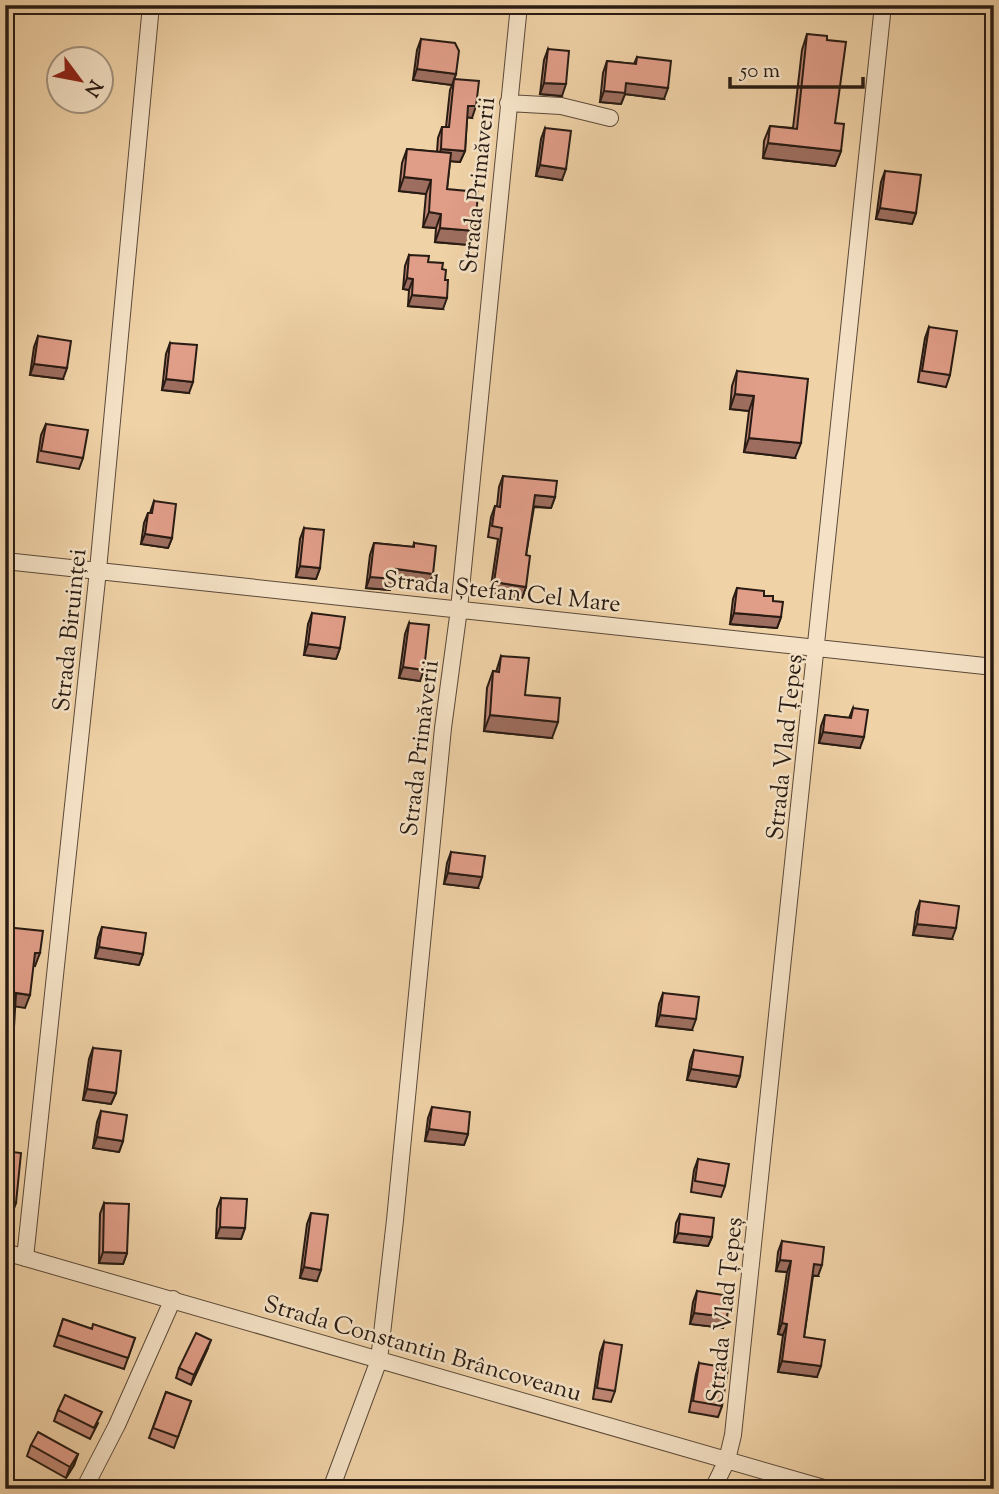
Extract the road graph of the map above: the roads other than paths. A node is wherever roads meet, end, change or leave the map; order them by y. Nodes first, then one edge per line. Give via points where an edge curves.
1 (151, 5) edge
2 (519, 5) edge
3 (883, 5) edge
4 (508, 103) junction
5 (610, 118) dead end
6 (5, 561) edge
7 (98, 570) junction
8 (458, 609) junction
9 (817, 648) junction
10 (994, 667) edge
11 (5, 1252) edge
12 (25, 1258) junction
13 (173, 1299) junction
14 (379, 1360) junction
15 (726, 1460) junction
16 (84, 1489) edge
17 (331, 1489) edge
18 (713, 1489) edge
19 (827, 1489) edge

1 - 7 street, Strada Biruinței
2 - 4 street, Strada Primăverii
3 - 9 street, Strada Vlad Țepeș
4 - 5 street via 561,107
4 - 8 street, Strada Primăverii
6 - 7 street, Strada Ștefan Cel Mare
7 - 8 street, Strada Ștefan Cel Mare
7 - 12 street, Strada Biruinței
8 - 9 street, Strada Ștefan Cel Mare
8 - 14 street, Strada Primăverii
9 - 10 street, Strada Ștefan Cel Mare
9 - 15 street, Strada Vlad Țepeș via 735,1421
11 - 12 street, Strada Constantin Brâncoveanu
12 - 13 street, Strada Constantin Brâncoveanu
13 - 14 street, Strada Constantin Brâncoveanu
13 - 16 street
14 - 15 street, Strada Constantin Brâncoveanu
14 - 17 street, Strada Primăverii
15 - 18 street, Strada Vlad Țepeș
15 - 19 street, Strada Constantin Brâncoveanu

